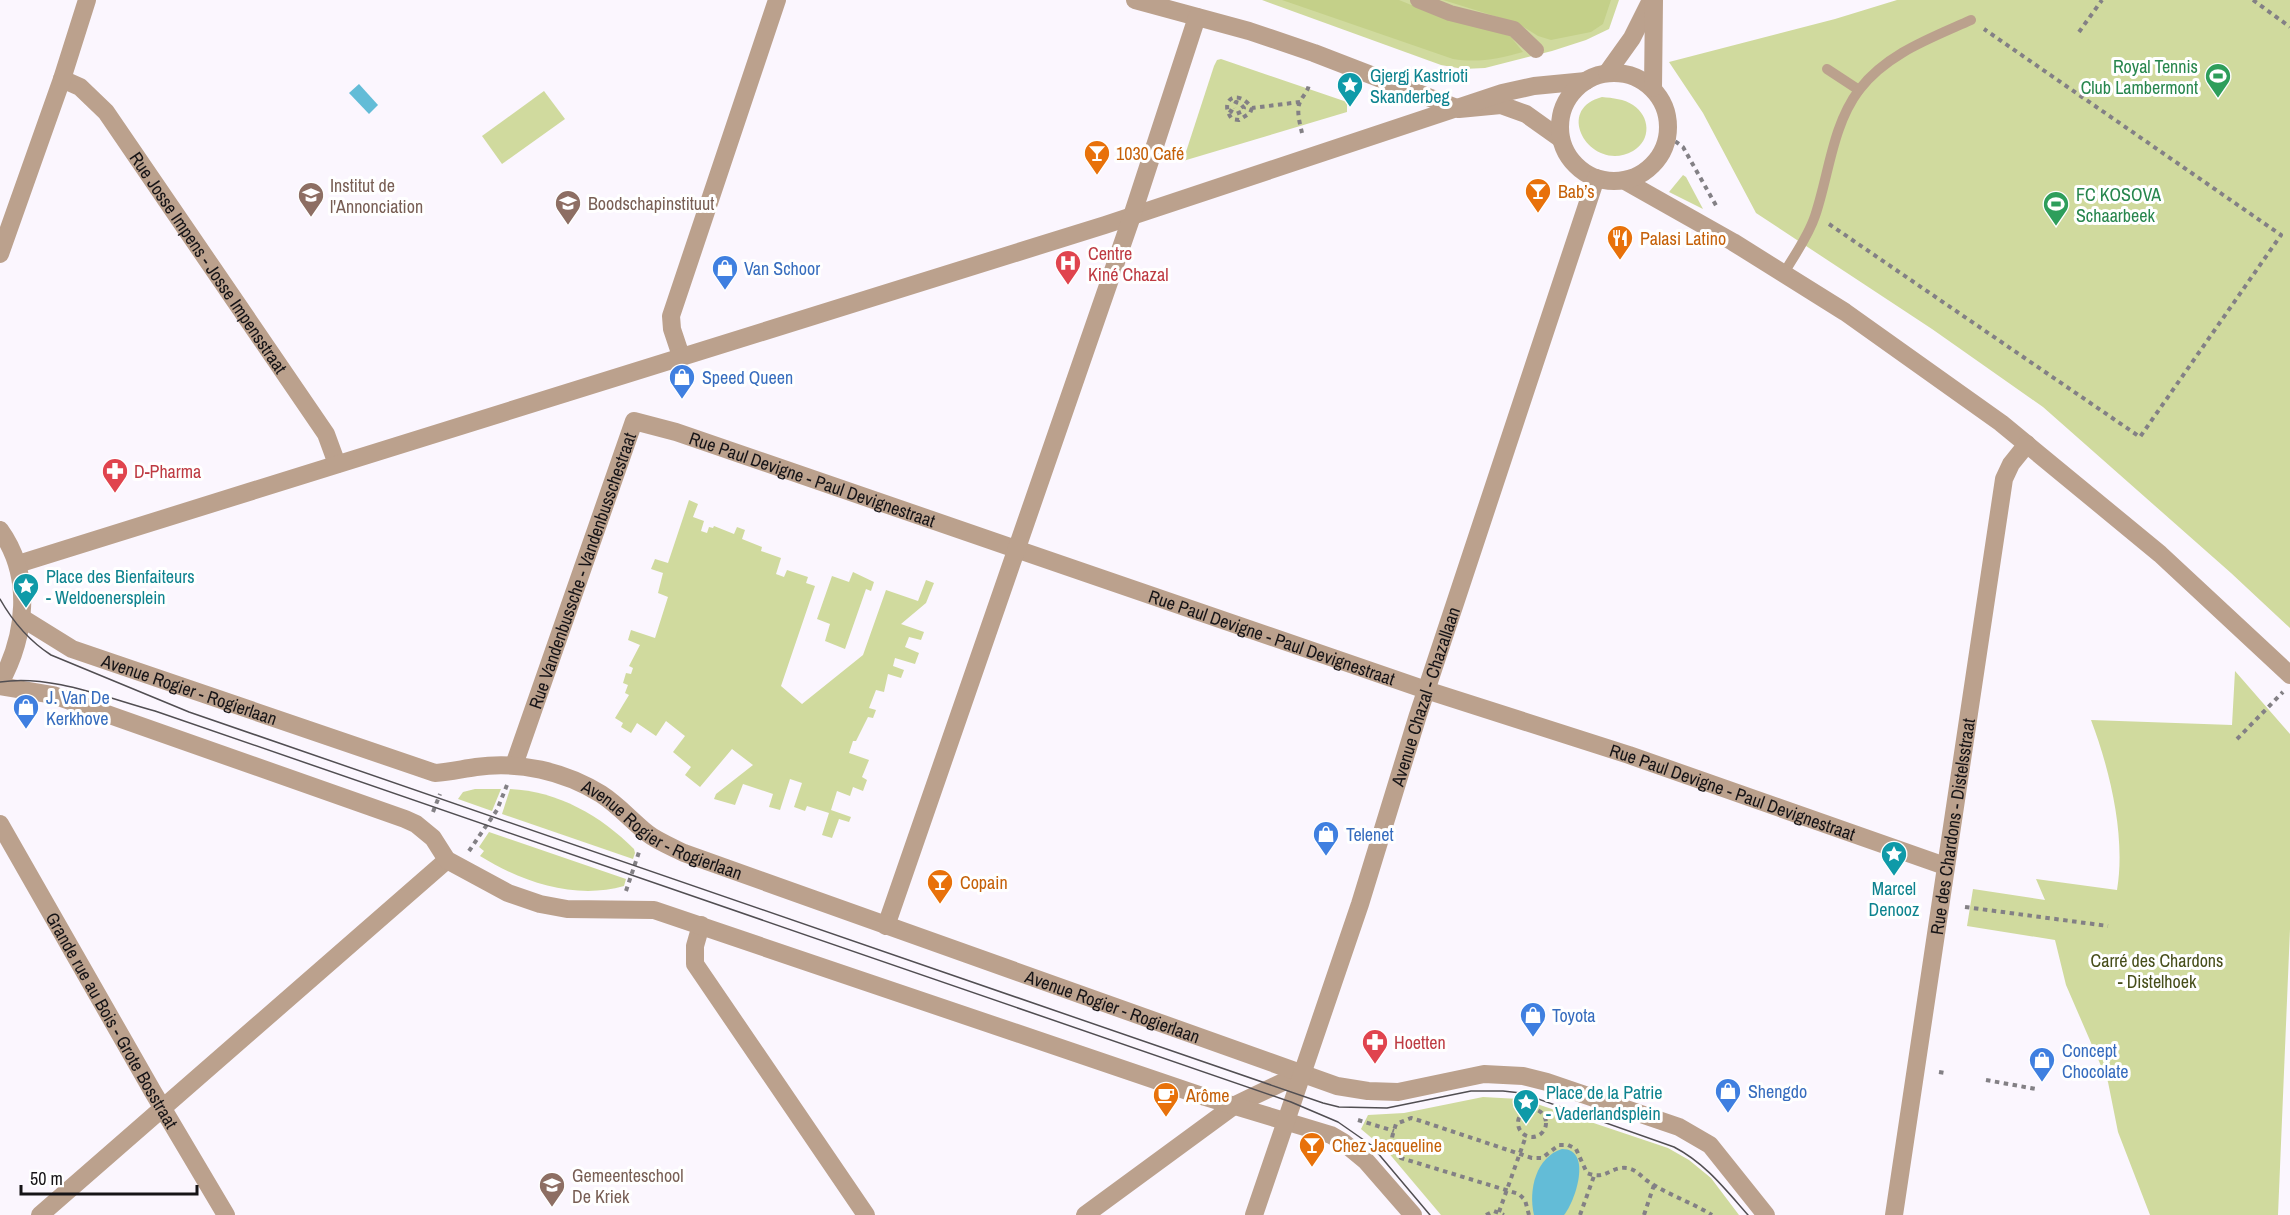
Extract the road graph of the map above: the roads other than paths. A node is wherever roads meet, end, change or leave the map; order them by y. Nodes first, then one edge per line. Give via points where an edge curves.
1 (87, 0) edge
2 (777, 0) edge
3 (1135, 0) edge
4 (1418, 0) edge
5 (1652, 0) edge
6 (1197, 17) junction
7 (1971, 20) road end
8 (1536, 50) dead end
9 (1827, 69) dead end
10 (1607, 73) junction
11 (62, 79) junction
12 (1586, 81) junction
13 (1653, 88) junction
14 (1859, 90) junction
15 (1459, 109) junction
16 (1561, 139) junction
17 (1596, 178) junction
18 (1625, 181) junction
19 (1132, 216) junction
20 (0, 254) edge
21 (1784, 273) junction
22 (681, 356) junction
23 (634, 421) joint
24 (2027, 444) junction
25 (337, 464) junction
26 (0, 530) edge
27 (1018, 549) junction
28 (18, 564) junction
29 (22, 618) junction
30 (2286, 671) edge
31 (0, 684) edge
32 (1426, 690) junction
33 (514, 765) junction
34 (0, 824) edge
35 (447, 860) junction
36 (1945, 866) junction
37 (701, 925) junction
38 (886, 926) junction
39 (1302, 1073) junction
40 (1234, 1105) junction
41 (163, 1109) junction
42 (1285, 1120) junction
43 (39, 1215) edge
44 (226, 1215) edge
45 (866, 1215) edge
46 (1085, 1215) edge
47 (1254, 1215) edge
48 (1413, 1215) edge
49 (1766, 1215) edge
50 (1894, 1215) edge

1 - 11 street
2 - 22 street via 671,316
3 - 6 street
4 - 8 street via 1514,30
5 - 10 street
5 - 13 street
6 - 15 street via 1314,53
6 - 19 street
7 - 14 lane via 1909,48
9 - 14 lane
10 - 12 street
10 - 13 street via 1640,78
11 - 20 street
11 - 25 street, Rue Josse Impens - Josse Impensstraat via 80,87 106,112 326,434
12 - 15 street via 1502,93
12 - 16 street via 1575,89 1562,112
13 - 18 street via 1666,109 1665,149 1643,174
14 - 21 lane via 1844,115 1810,229
15 - 16 street via 1501,105 1526,114
15 - 19 street
16 - 17 street via 1574,163
17 - 18 street
17 - 32 street, Avenue Chazal - Chazallaan
18 - 21 street
19 - 22 street
19 - 27 street
21 - 24 street via 1845,312
22 - 25 street
23 - 27 street, Rue Paul Devigne - Paul Devignestraat
23 - 33 street, Rue Vandenbussche - Vandenbusschestraat
24 - 30 street via 2160,554
24 - 36 street, Rue des Chardons - Distelsstraat via 2004,479
25 - 28 street
26 - 28 street
27 - 32 street, Rue Paul Devigne - Paul Devignestraat
27 - 38 street
28 - 29 street
29 - 31 street via 18,642
29 - 33 street, Avenue Rogier - Rogierlaan via 72,650 435,773
31 - 35 street via 53,695 405,819 434,838
32 - 36 street, Rue Paul Devigne - Paul Devignestraat via 1629,755
32 - 39 street, Avenue Chazal - Chazallaan
33 - 38 street, Avenue Rogier - Rogierlaan via 544,770 600,794 648,834 684,853
34 - 41 street, Grande rue au Bois - Grote Bosstraat
35 - 37 street via 508,893 540,904 567,909 654,910
35 - 41 street
36 - 50 street, Rue des Chardons - Distelsstraat
37 - 40 street
37 - 45 street via 695,964
38 - 39 street, Avenue Rogier - Rogierlaan
39 - 40 street
39 - 42 street, Avenue Chazal - Chazallaan
39 - 49 street via 1337,1086 1383,1093 1484,1074 1548,1082 1695,1135 1710,1146
40 - 42 street
40 - 46 street
41 - 43 street
41 - 44 street, Grande rue au Bois - Grote Bosstraat
42 - 47 street, Avenue Chazal - Chazallaan
42 - 48 street via 1343,1142 1366,1161

